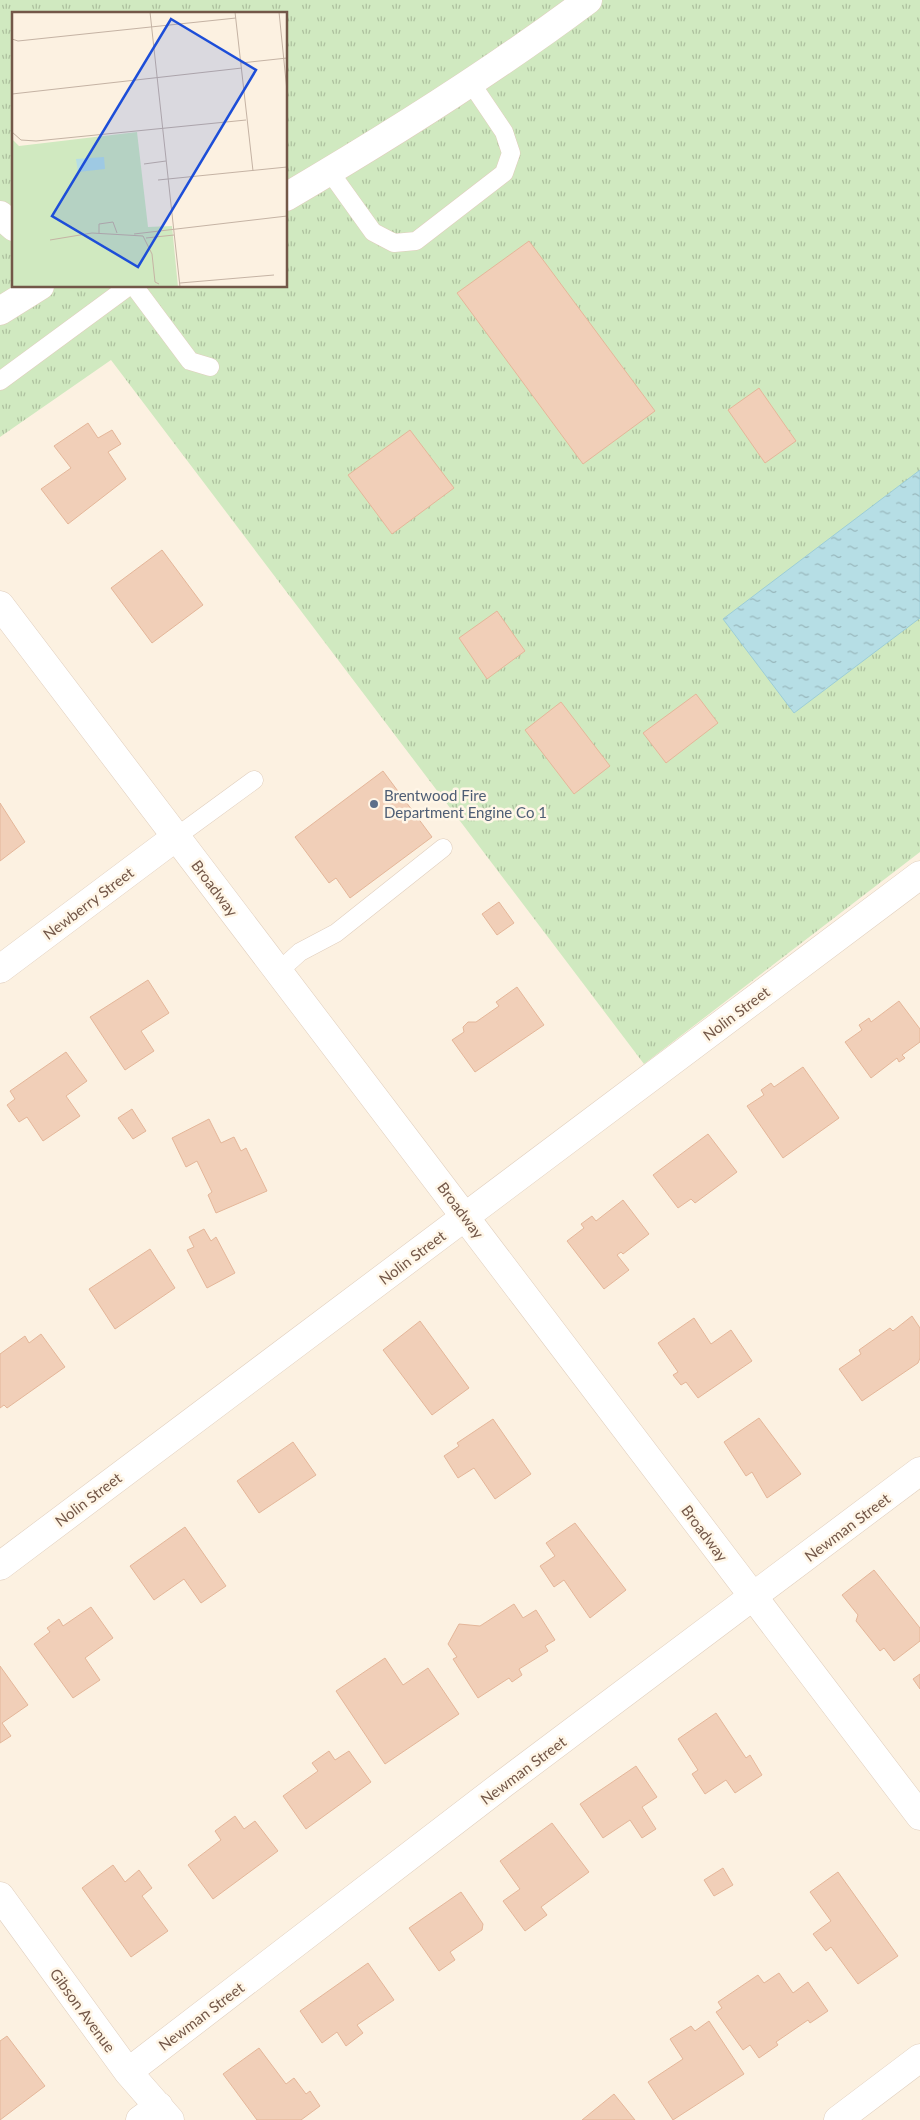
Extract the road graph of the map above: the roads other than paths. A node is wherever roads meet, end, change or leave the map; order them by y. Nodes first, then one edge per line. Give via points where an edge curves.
1 (588, 0) edge
2 (471, 83) junction
3 (330, 172) junction
4 (288, 196) edge
5 (0, 215) edge
6 (12, 225) edge
7 (37, 288) edge
8 (126, 288) edge
9 (135, 288) edge
10 (0, 311) edge
11 (210, 367) dead end
12 (0, 381) edge
13 (0, 605) edge
14 (254, 780) dead end
15 (176, 837) junction
16 (443, 848) dead end
17 (920, 875) edge
18 (0, 969) edge
19 (279, 971) junction
20 (466, 1217) junction
21 (920, 1471) edge
22 (0, 1566) edge
23 (754, 1597) junction
24 (920, 1816) edge
25 (0, 1896) edge
26 (920, 2058) edge
27 (128, 2072) junction
28 (156, 2115) edge
29 (838, 2120) edge

1 - 2 street
2 - 3 street
2 - 3 lane via 504,132 511,153 504,173 416,241 394,243 373,232
3 - 4 street
5 - 6 street
7 - 10 street
8 - 12 lane
9 - 11 lane via 190,361
13 - 15 street, Broadway
14 - 15 lane
15 - 18 street, Newberry Street
15 - 19 street, Broadway
16 - 19 lane via 336,934 300,952
17 - 20 street, Nolin Street
19 - 20 street, Broadway
20 - 22 street, Nolin Street
20 - 23 street, Broadway
21 - 23 street, Newman Street
23 - 24 street, Broadway
23 - 27 street, Newman Street
25 - 27 street, Gibson Avenue
26 - 29 street
27 - 28 street, Gibson Avenue

